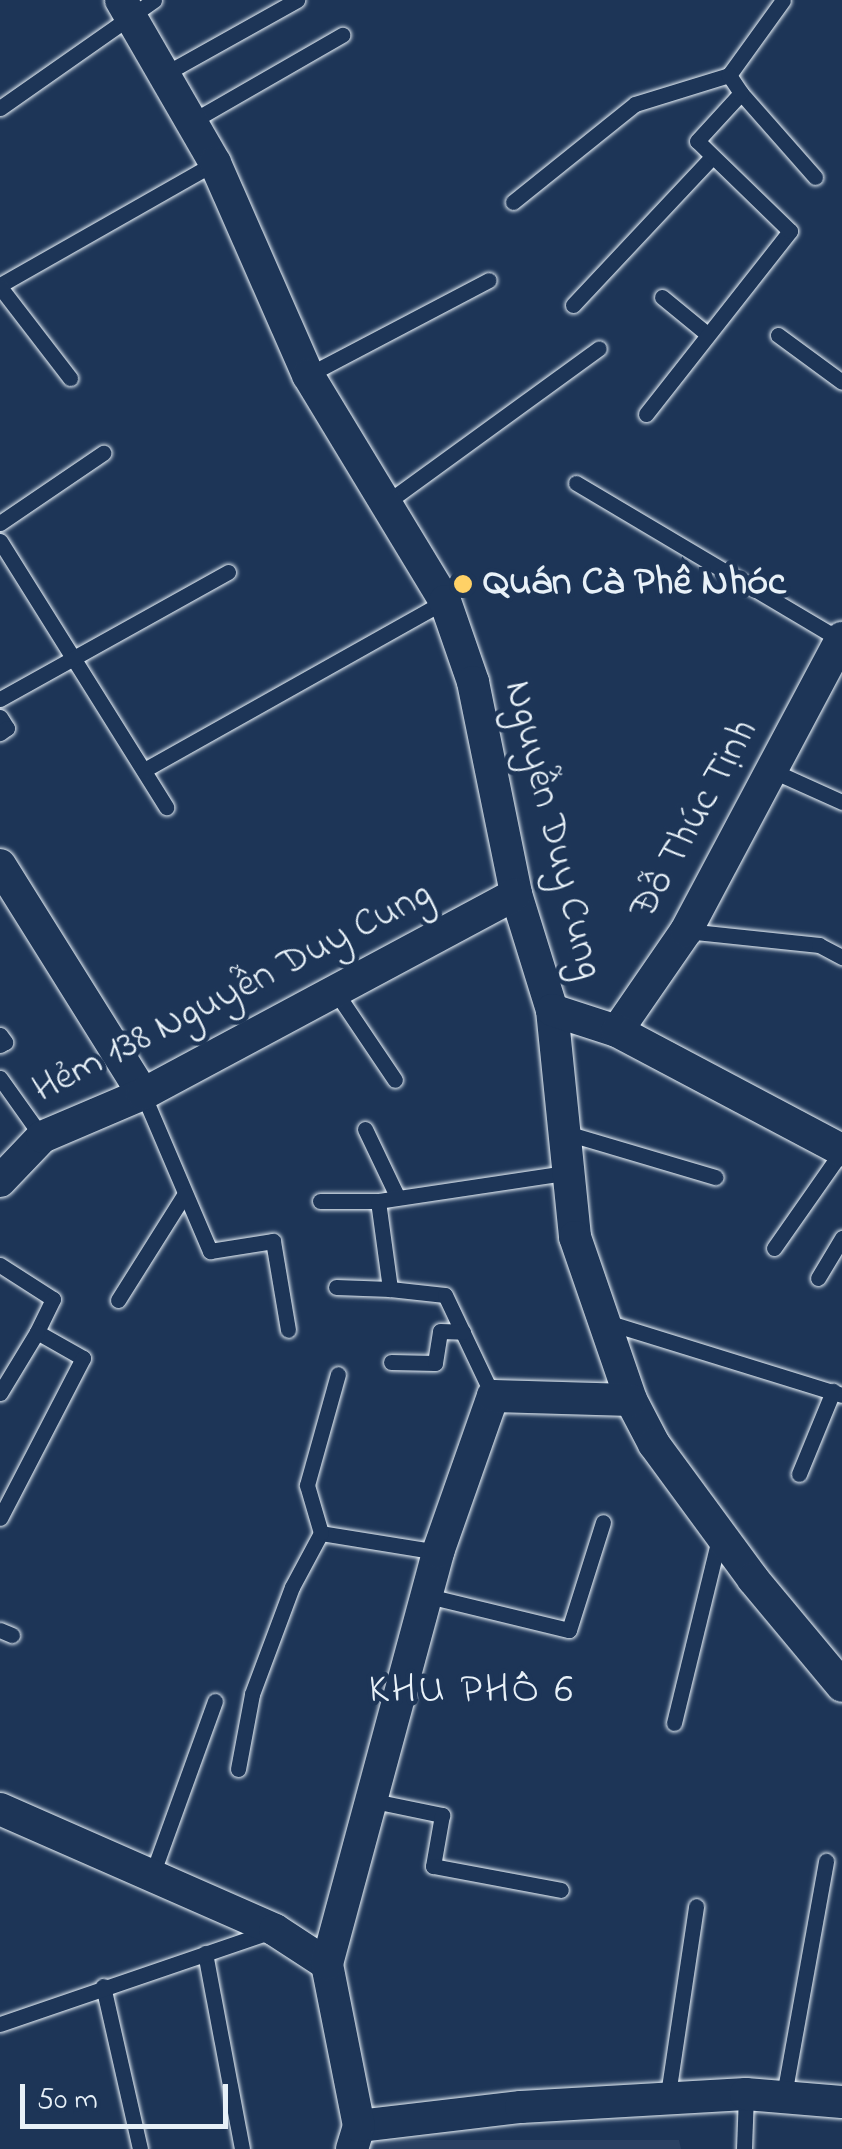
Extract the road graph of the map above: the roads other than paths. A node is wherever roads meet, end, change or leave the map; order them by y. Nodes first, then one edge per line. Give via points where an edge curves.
1 (298, 0) edge
2 (783, 0) edge
3 (135, 5) edge
4 (342, 36) dead end
5 (729, 75) junction
6 (161, 76) junction
7 (741, 93) junction
8 (0, 108) edge
9 (189, 123) junction
10 (711, 158) junction
11 (215, 163) junction
12 (815, 177) dead end
13 (513, 202) dead end
14 (489, 280) dead end
15 (0, 286) edge
16 (662, 298) dead end
17 (574, 305) dead end
18 (707, 334) junction
19 (778, 335) dead end
20 (600, 348) dead end
21 (308, 375) junction
22 (70, 378) dead end
23 (842, 382) edge
24 (646, 414) dead end
25 (103, 453) dead end
26 (576, 483) dead end
27 (386, 503) junction
28 (0, 523) edge
29 (0, 542) edge
30 (228, 572) dead end
31 (446, 601) junction
32 (841, 639) edge
33 (75, 660) junction
34 (0, 698) edge
35 (0, 717) edge
36 (0, 733) edge
37 (144, 770) junction
38 (773, 771) junction
39 (842, 802) edge
40 (166, 807) dead end
41 (0, 865) edge
42 (516, 894) junction
43 (686, 931) junction
44 (842, 957) edge
45 (335, 991) junction
46 (552, 1010) junction
47 (616, 1031) junction
48 (0, 1035) edge
49 (0, 1045) edge
50 (0, 1078) edge
51 (395, 1080) dead end
52 (143, 1094) junction
53 (364, 1129) dead end
54 (563, 1132) junction
55 (42, 1137) junction
56 (842, 1150) edge
57 (565, 1173) junction
58 (716, 1177) dead end
59 (0, 1181) edge
60 (184, 1195) junction
61 (398, 1196) junction
62 (320, 1201) dead end
63 (378, 1201) junction
64 (842, 1238) edge
65 (774, 1248) dead end
66 (0, 1265) edge
67 (818, 1278) dead end
68 (336, 1287) dead end
69 (390, 1289) junction
70 (118, 1300) dead end
71 (600, 1320) junction
72 (288, 1330) dead end
73 (37, 1332) junction
74 (463, 1332) junction
75 (391, 1362) dead end
76 (338, 1374) dead end
77 (837, 1393) edge
78 (0, 1394) edge
79 (493, 1396) junction
80 (631, 1400) junction
81 (799, 1474) dead end
82 (0, 1518) edge
83 (603, 1522) dead end
84 (321, 1532) junction
85 (720, 1534) junction
86 (438, 1552) junction
87 (428, 1596) junction
88 (842, 1686) edge
89 (215, 1701) dead end
90 (674, 1723) dead end
91 (238, 1769) dead end
92 (369, 1800) junction
93 (0, 1809) edge
94 (826, 1861) dead end
95 (152, 1874) junction
96 (562, 1890) dead end
97 (696, 1906) dead end
98 (276, 1930) junction
99 (204, 1954) junction
100 (328, 1964) junction
101 (102, 1986) junction
102 (0, 2024) edge
103 (746, 2094) junction
104 (784, 2095) junction
105 (667, 2101) junction
106 (842, 2102) edge
107 (356, 2137) edge
108 (140, 2149) edge
109 (242, 2149) edge
110 (744, 2149) edge

1 - 6 lane
2 - 5 lane
3 - 6 street, Nguyễn Duy Cung
3 - 8 lane
4 - 9 lane
5 - 7 lane
5 - 13 lane via 635,104
6 - 9 street, Nguyễn Duy Cung
7 - 10 lane via 697,141
7 - 12 lane
9 - 11 street, Nguyễn Duy Cung
10 - 17 lane
10 - 18 lane via 790,231
11 - 15 lane
11 - 21 street, Nguyễn Duy Cung
14 - 21 lane
15 - 22 lane
16 - 18 lane
18 - 24 lane
19 - 23 lane
20 - 27 lane
21 - 27 street, Nguyễn Duy Cung
25 - 28 lane
26 - 32 lane
27 - 31 street, Nguyễn Duy Cung
29 - 33 lane
30 - 33 lane
31 - 37 lane
31 - 42 street, Nguyễn Duy Cung via 473,682
32 - 38 street, Đỗ Thúc Tịnh
33 - 34 lane
33 - 37 lane
35 - 36 lane via 8,728
37 - 40 lane
38 - 39 lane
38 - 43 street, Đỗ Thúc Tịnh
41 - 52 street
42 - 45 street, Hẻm 138 Nguyễn Duy Cung
42 - 46 street, Nguyễn Duy Cung
43 - 44 lane via 819,944
43 - 47 street, Đỗ Thúc Tịnh
45 - 51 lane
45 - 52 street, Hẻm 138 Nguyễn Duy Cung
46 - 47 street
46 - 54 street, Nguyễn Duy Cung
47 - 56 street
48 - 49 lane
50 - 55 lane
52 - 55 street, Hẻm 138 Nguyễn Duy Cung
52 - 60 lane
53 - 61 lane
54 - 57 street, Nguyễn Duy Cung
54 - 58 lane
55 - 59 street, Hẻm 138 Nguyễn Duy Cung
56 - 65 lane
57 - 61 lane
57 - 71 street, Nguyễn Duy Cung
60 - 70 lane
60 - 72 lane via 210,1251 273,1242
61 - 63 lane
62 - 63 lane
63 - 69 lane
64 - 67 lane
66 - 73 lane via 53,1299
68 - 69 lane
69 - 74 lane via 445,1295
71 - 77 lane
71 - 80 street, Nguyễn Duy Cung
73 - 78 lane
73 - 82 lane via 84,1358
74 - 75 lane via 440,1331 435,1363
74 - 79 lane
76 - 84 lane via 306,1485
77 - 81 lane
79 - 80 street
79 - 86 street
80 - 85 street, Nguyễn Duy Cung via 654,1444
83 - 87 lane via 569,1630
84 - 86 lane
84 - 91 lane via 292,1587 252,1694
85 - 88 street, Nguyễn Duy Cung
85 - 90 lane
86 - 87 street
87 - 92 street
89 - 95 lane
92 - 96 lane via 442,1814 432,1866
92 - 100 street
93 - 95 street
94 - 104 lane
95 - 98 street
97 - 105 lane
98 - 99 lane
98 - 100 street
99 - 101 lane
99 - 109 lane
100 - 107 street
101 - 102 lane
101 - 108 lane
103 - 104 street
103 - 105 street
103 - 110 lane
104 - 106 street
105 - 107 street via 521,2107

